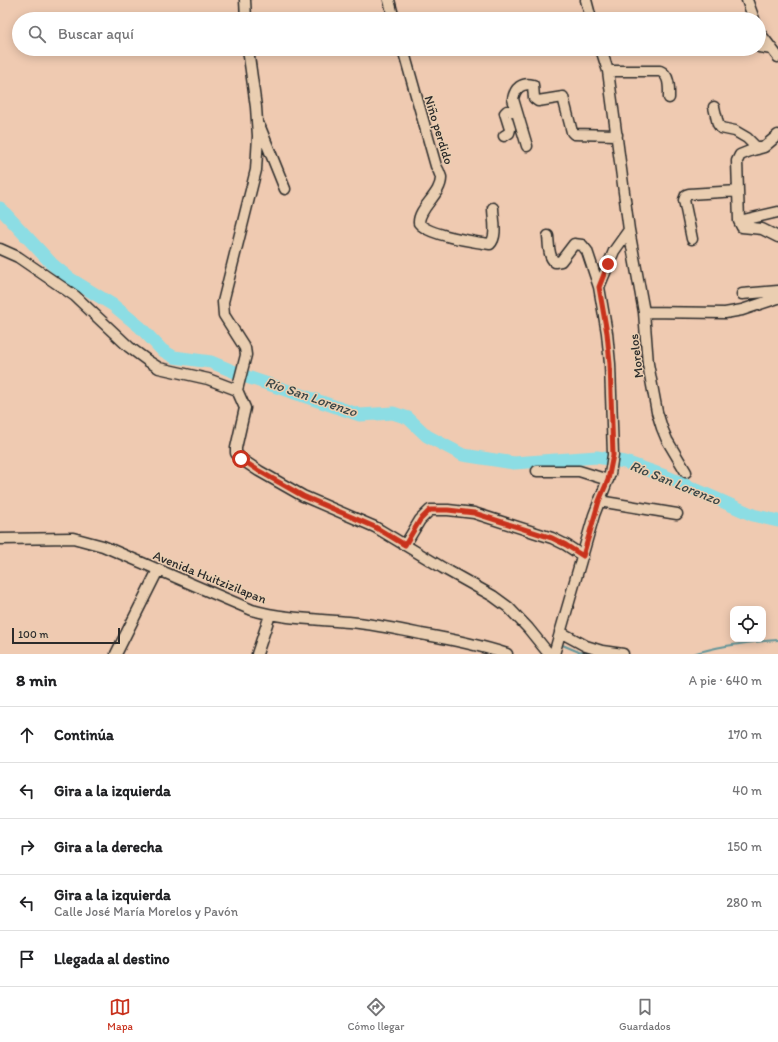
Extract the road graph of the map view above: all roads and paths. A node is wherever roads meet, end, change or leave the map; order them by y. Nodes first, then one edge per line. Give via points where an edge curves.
1 (245, 0) edge
2 (389, 0) edge
3 (586, 0) edge
4 (747, 0) edge
5 (246, 12) edge
6 (392, 12) edge
7 (589, 12) edge
8 (751, 12) edge
9 (766, 41) edge
10 (775, 53) edge
11 (249, 56) edge
12 (404, 56) edge
13 (603, 56) edge
14 (608, 71) junction
15 (670, 98) dead end
16 (714, 107) dead end
17 (516, 109) junction
18 (257, 117) junction
19 (617, 135) junction
20 (778, 135) edge
21 (504, 136) dead end
22 (527, 146) dead end
23 (758, 149) junction
24 (285, 189) dead end
25 (738, 191) junction
26 (493, 208) dead end
27 (778, 212) edge
28 (741, 224) junction
29 (629, 230) junction
30 (548, 236) dead end
31 (778, 237) edge
32 (692, 238) dead end
33 (0, 249) edge
34 (599, 287) junction
35 (778, 291) edge
36 (742, 294) dead end
37 (778, 298) edge
38 (644, 312) junction
39 (239, 381) junction
40 (537, 471) dead end
41 (686, 472) dead end
42 (609, 477) junction
43 (599, 501) junction
44 (677, 514) dead end
45 (0, 539) edge
46 (405, 545) junction
47 (583, 556) junction
48 (158, 570) junction
49 (270, 615) junction
50 (560, 635) junction
51 (552, 652) edge
52 (116, 654) edge
53 (258, 654) edge
54 (507, 654) edge
55 (623, 654) edge

1 - 5 street
2 - 6 street
3 - 7 street
4 - 8 street
9 - 10 street
11 - 18 street
12 - 26 street, Niño perdido via 441,176 437,190 419,223 425,228 445,235 490,244 494,235
13 - 14 street, Morelos
14 - 15 street via 664,72 668,78
14 - 19 street, Morelos
16 - 23 street via 721,128 735,131
17 - 19 street via 514,92 523,84 531,84 534,86 534,98 538,101 563,97 574,134
17 - 21 street via 505,113 510,129
17 - 22 street
18 - 24 street
18 - 39 street via 256,170 223,302 224,315 245,348 246,355
19 - 29 street, Morelos
20 - 23 street
23 - 25 street via 740,155
25 - 28 street
25 - 32 street via 686,195 684,200
27 - 28 street
28 - 31 street via 762,229
29 - 34 street via 614,250
29 - 38 street, Morelos
30 - 34 street via 551,256 556,262 561,261 574,244 582,245 587,251
33 - 39 street via 18,257 75,296 129,348 159,368 208,379
34 - 42 street via 610,364 613,455
35 - 36 street
37 - 38 street via 725,314
38 - 41 street, Morelos via 648,364 660,423
39 - 46 street via 245,408 236,448 236,453 241,459 303,496 375,527
40 - 42 street via 580,471
42 - 43 street
43 - 44 street
43 - 47 street
45 - 48 street, Avenida Huitzizilapan via 81,540 103,546
46 - 47 street via 420,520 430,510 448,510 474,513 552,538
46 - 51 street via 493,596 508,607 541,644
47 - 50 street
48 - 49 street, Avenida Huitzizilapan via 252,610
48 - 52 street
49 - 53 street
49 - 54 street, Avenida Huitzizilapan via 382,626
50 - 51 street
50 - 55 street via 602,651

